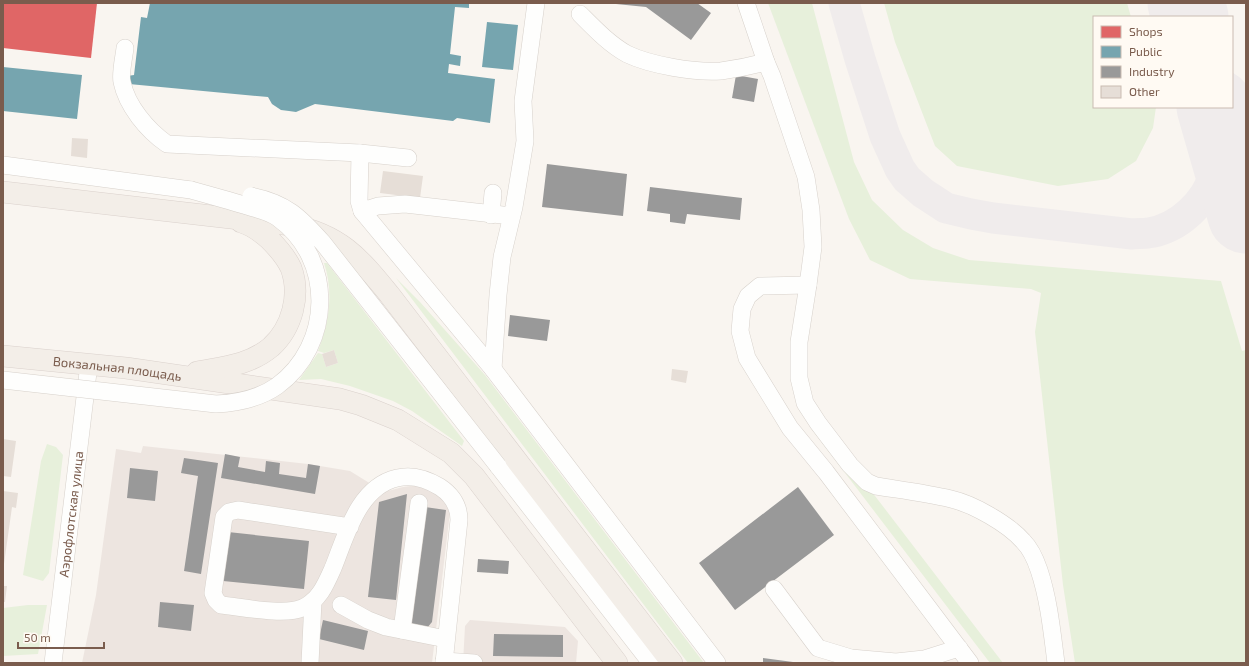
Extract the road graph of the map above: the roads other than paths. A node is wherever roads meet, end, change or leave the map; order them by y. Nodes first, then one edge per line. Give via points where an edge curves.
1 (536, 3) edge
2 (746, 3) edge
3 (580, 14) dead end
4 (125, 48) dead end
5 (766, 62) junction
6 (360, 153) junction
7 (408, 158) dead end
8 (3, 165) edge
9 (191, 190) junction
10 (3, 192) edge
11 (493, 193) dead end
12 (362, 211) junction
13 (207, 214) junction
14 (491, 215) junction
15 (511, 216) junction
16 (808, 285) junction
17 (3, 356) edge
18 (89, 364) junction
19 (493, 369) junction
20 (182, 375) junction
21 (3, 380) edge
22 (419, 503) dead end
23 (350, 527) junction
24 (774, 589) dead end
25 (313, 601) junction
26 (341, 605) dead end
27 (402, 630) junction
28 (446, 639) junction
29 (959, 648) junction
30 (444, 662) edge
31 (53, 663) edge
32 (310, 663) edge
33 (474, 663) edge
34 (618, 663) edge
35 (650, 663) edge
36 (672, 663) edge
37 (717, 663) edge
38 (970, 663) edge
39 (1056, 663) edge

1 - 15 street via 523,101 525,141
2 - 5 street
3 - 5 street via 606,39 627,54 652,63 677,68 719,71
4 - 6 street via 121,80 125,92 142,119 167,144
5 - 16 street via 806,177 813,247
6 - 7 street
6 - 12 street via 359,201
8 - 9 street
9 - 21 street, bridge via 278,217 296,234 311,259 319,289 318,320 308,349 289,375 264,393 221,404
9 - 35 street, bridge via 254,197 281,205 304,221
10 - 13 main road
11 - 14 street
12 - 14 street via 378,206 405,204
12 - 19 street
13 - 20 main road via 248,224 264,234 277,247 291,269 293,310 281,336 258,356 242,363
13 - 36 main road via 308,228 341,244 356,257 389,294
14 - 15 street
15 - 19 street via 502,257
16 - 29 street via 760,286 748,296 742,309 740,331 747,358 790,428
16 - 39 street via 799,342 799,378 805,403 811,413 846,459 868,482 876,486 952,499 986,513 1015,532 1025,542 1041,576 1049,610
17 - 18 main road, Вокзальная площадь
18 - 20 main road, Вокзальная площадь
18 - 31 street, Аэрофлотская улица
19 - 37 street
20 - 34 main road, Вокзальная площадь via 350,401 398,420 451,453 474,476
22 - 27 street
23 - 25 street via 325,588
23 - 25 street via 238,510 229,512 224,517 212,593 216,600 221,604 286,612 302,608
23 - 28 street via 369,495 391,480 408,476 427,480 450,496 459,510 459,520
24 - 29 street via 818,648 851,658 896,662 924,659
25 - 32 street
26 - 27 street via 368,620
27 - 28 street
28 - 30 street
29 - 38 street
30 - 33 street

